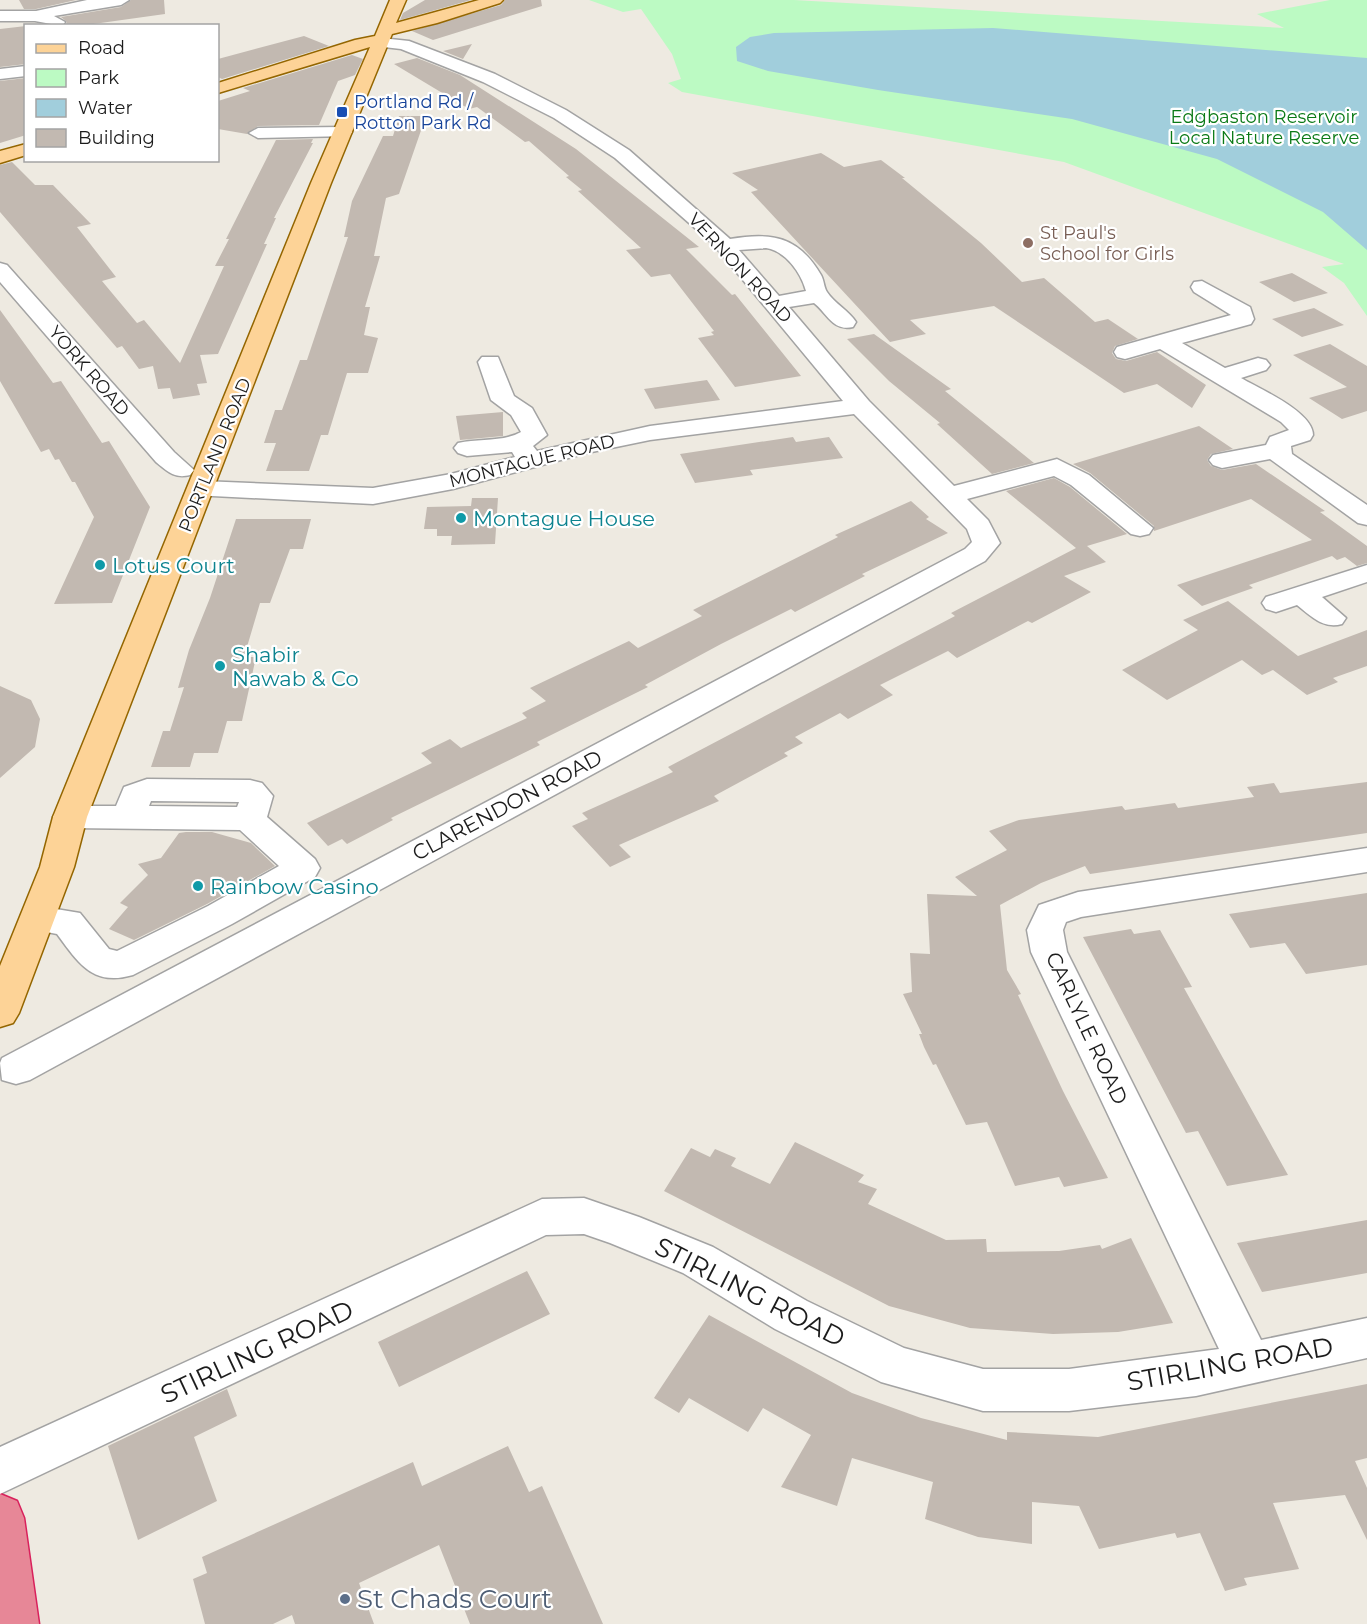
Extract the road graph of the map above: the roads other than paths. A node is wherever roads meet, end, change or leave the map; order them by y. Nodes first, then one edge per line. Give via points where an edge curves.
1 (121, 0) edge
2 (398, 0) edge
3 (495, 0) edge
4 (0, 16) edge
5 (36, 16) junction
6 (58, 24) edge
7 (384, 38) junction
8 (24, 71) edge
9 (0, 74) edge
10 (219, 88) edge
11 (343, 132) junction
12 (258, 133) dead end
13 (24, 150) edge
14 (0, 158) edge
15 (725, 246) junction
16 (0, 269) edge
17 (1202, 287) dead end
18 (817, 296) junction
19 (776, 303) junction
20 (845, 322) dead end
21 (1163, 341) junction
22 (1125, 352) dead end
23 (490, 362) dead end
24 (1258, 365) dead end
25 (1220, 377) junction
26 (860, 406) junction
27 (467, 448) dead end
28 (1278, 450) junction
29 (525, 452) junction
30 (1222, 460) dead end
31 (181, 470) dead end
32 (202, 489) junction
33 (948, 496) junction
34 (1367, 517) edge
35 (1140, 528) dead end
36 (983, 533) joint
37 (1367, 573) edge
38 (1332, 618) dead end
39 (70, 817) junction
40 (1367, 860) edge
41 (38, 920) junction
42 (0, 1013) edge
43 (16, 1069) dead end
44 (1367, 1338) edge
45 (1249, 1363) junction
46 (0, 1471) edge
47 (0, 1518) edge
48 (14, 1624) edge

1 - 5 street
2 - 7 main road, PORTLAND ROAD
3 - 7 main road
4 - 5 street
5 - 6 street
7 - 10 main road
7 - 11 main road, PORTLAND ROAD
7 - 15 street, VERNON ROAD via 489,78 560,114 622,154
8 - 9 street
11 - 12 street
11 - 32 main road, PORTLAND ROAD
13 - 14 main road
15 - 18 street via 779,244 810,273 817,284
15 - 19 street, VERNON ROAD
16 - 31 street, YORK ROAD via 165,457
17 - 21 street via 1242,312 1243,319
18 - 19 street
18 - 20 street
19 - 26 street, VERNON ROAD
21 - 22 street
21 - 25 street
23 - 29 street via 503,400 518,406 535,435
24 - 25 street
25 - 28 street via 1290,417 1301,428 1301,435 1279,442
26 - 29 street, MONTAGUE ROAD
26 - 33 street, VERNON ROAD
27 - 29 street
28 - 30 street
28 - 34 street via 1282,458
29 - 32 street, MONTAGUE ROAD via 453,481 373,496
32 - 39 main road, PORTLAND ROAD
33 - 35 street via 1057,467 1080,480
33 - 36 street, VERNON ROAD
36 - 43 street, CLARENDON ROAD via 986,543 975,555
37 - 38 street via 1289,600
39 - 41 main road, PORTLAND ROAD
39 - 41 street via 249,820 303,868 120,965 98,961 68,922
40 - 45 street, CARLYLE ROAD via 1078,905 1051,914 1045,930 1049,952
41 - 42 main road, PORTLAND ROAD
44 - 45 street, STIRLING ROAD
45 - 46 street, STIRLING ROAD via 1196,1375 1069,1390 983,1390 897,1367 791,1314 698,1260 624,1230 584,1216 542,1217
47 - 48 highway

